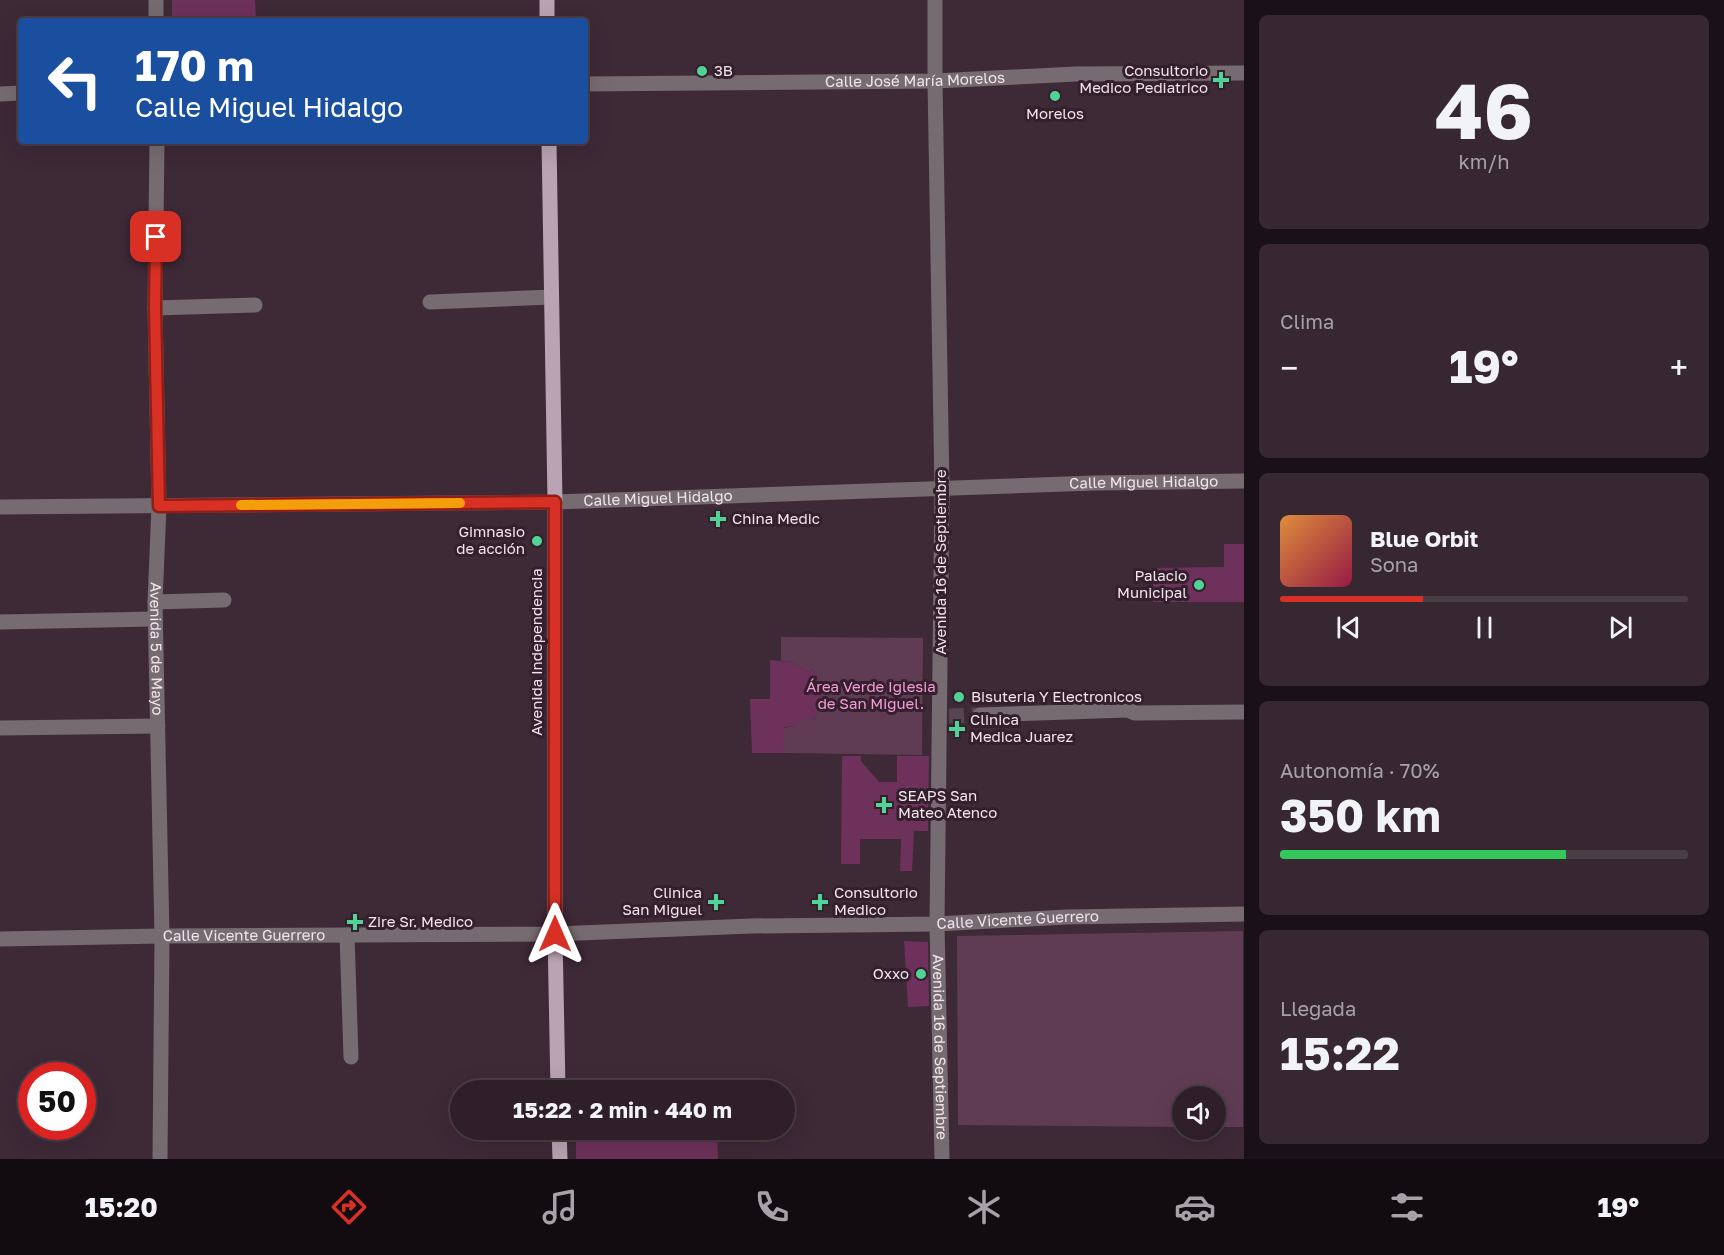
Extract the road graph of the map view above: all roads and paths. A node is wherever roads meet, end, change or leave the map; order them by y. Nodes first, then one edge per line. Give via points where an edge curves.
1 (156, 0) edge
2 (547, 0) edge
3 (935, 0) edge
4 (156, 18) edge
5 (548, 18) edge
6 (1244, 73) edge
7 (934, 81) junction
8 (588, 84) edge
9 (18, 93) edge
10 (0, 94) edge
11 (157, 144) edge
12 (549, 144) edge
13 (551, 297) junction
14 (430, 302) dead end
15 (255, 305) dead end
16 (155, 308) junction
17 (1244, 481) edge
18 (942, 489) junction
19 (555, 502) junction
20 (159, 506) junction
21 (0, 507) edge
22 (224, 600) dead end
23 (155, 602) junction
24 (155, 620) junction
25 (0, 622) edge
26 (1244, 712) edge
27 (980, 715) tunnel mouth
28 (158, 726) junction
29 (0, 728) edge
30 (1244, 914) edge
31 (937, 924) junction
32 (555, 934) junction
33 (347, 935) junction
34 (162, 936) junction
35 (0, 939) edge
36 (351, 1057) dead end
37 (558, 1080) edge
38 (559, 1140) edge
39 (160, 1159) edge
40 (560, 1159) edge
41 (942, 1159) edge

1 - 4 street
2 - 5 main road
3 - 7 street, Avenida 16 de Septiembre
6 - 7 street, Calle José María Morelos via 1077,74
7 - 8 street, Calle José María Morelos
7 - 18 street, Avenida 16 de Septiembre
9 - 10 street
11 - 16 street, Avenida 5 de Mayo
12 - 13 main road, Avenida Independencia
13 - 14 street
13 - 19 main road, Avenida Independencia
15 - 16 street
16 - 20 street, Avenida 5 de Mayo
17 - 18 street, Calle Miguel Hidalgo
18 - 19 street, Calle Miguel Hidalgo
18 - 31 street, Avenida 16 de Septiembre via 945,716
19 - 20 street, Calle Miguel Hidalgo
19 - 32 main road, Avenida Independencia
20 - 21 street, Calle Miguel Hidalgo
20 - 23 street, Avenida 5 de Mayo
22 - 23 street
23 - 24 street, Avenida 5 de Mayo
24 - 25 street
24 - 28 street, Avenida 5 de Mayo
26 - 27 street via 1128,710
28 - 29 street
28 - 34 street, Avenida 5 de Mayo
30 - 31 street, Calle Vicente Guerrero
31 - 32 street, Calle Vicente Guerrero
31 - 41 street, Avenida 16 de Septiembre
32 - 33 street, Calle Vicente Guerrero
32 - 37 main road, Avenida Independencia
33 - 34 street, Calle Vicente Guerrero
33 - 36 street
34 - 35 street, Calle Vicente Guerrero
34 - 39 street, Avenida 5 de Mayo
38 - 40 main road

